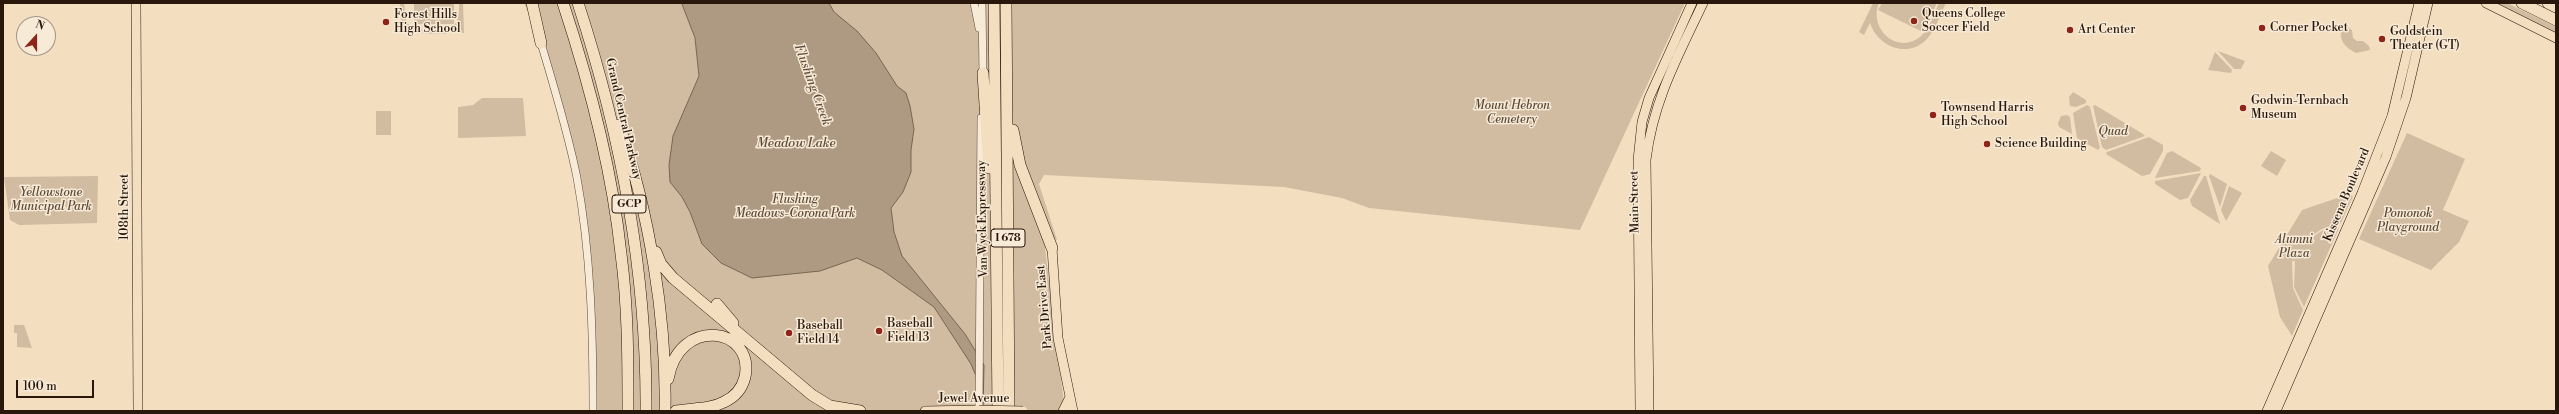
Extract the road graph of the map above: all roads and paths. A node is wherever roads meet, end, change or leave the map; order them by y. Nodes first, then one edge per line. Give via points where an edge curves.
1 (136, 3) edge
2 (532, 3) edge
3 (563, 3) edge
4 (578, 3) edge
5 (974, 3) edge
6 (982, 3) edge
7 (994, 3) edge
8 (1006, 3) edge
9 (1692, 3) edge
10 (1703, 3) edge
11 (2419, 3) edge
12 (2428, 3) edge
13 (2486, 3) edge
14 (2522, 3) edge
15 (2548, 3) edge
16 (2556, 7) edge
17 (2556, 20) edge
18 (2556, 38) edge
19 (541, 43) joint
20 (592, 49) junction
21 (983, 49) junction
22 (1006, 65) junction
23 (983, 73) junction
24 (642, 213) junction
25 (1052, 248) joint
26 (718, 304) dead end
27 (997, 325) junction
28 (749, 342) junction
29 (1070, 397) junction
30 (665, 408) edge
31 (138, 411) edge
32 (593, 411) edge
33 (628, 411) edge
34 (646, 411) edge
35 (676, 411) edge
36 (860, 411) edge
37 (925, 411) edge
38 (979, 411) edge
39 (998, 411) edge
40 (1010, 411) edge
41 (1023, 411) edge
42 (1063, 411) edge
43 (1073, 411) edge
44 (1640, 411) edge
45 (1649, 411) edge
46 (2267, 411) edge
47 (2276, 411) edge

1 - 31 main road, 108th Street
2 - 19 highway
3 - 33 highway, Grand Central Parkway / GCP via 594,106 616,217 625,291
4 - 20 highway, Grand Central Parkway / GCP
5 - 21 street
6 - 21 street
7 - 27 highway, Van Wyck Expressway / I 678
8 - 22 highway, Van Wyck Expressway / I 678
9 - 44 main road, Main Street via 1651,92 1640,131
10 - 45 main road, Main Street via 1661,95 1650,130 1646,160
11 - 46 main road, Kissena Boulevard via 2390,122 2362,193
12 - 47 main road, Kissena Boulevard via 2406,98 2386,157
13 - 18 main road
14 - 17 highway
15 - 16 highway
19 - 32 street via 580,198 590,289
20 - 24 highway via 624,140
20 - 34 highway, Grand Central Parkway / GCP via 617,141 632,222 642,310
21 - 23 street
22 - 25 highway via 1018,158
22 - 40 highway, Van Wyck Expressway / I 678
23 - 27 highway
23 - 38 street via 978,288
24 - 28 highway via 664,269
24 - 30 highway via 660,310
25 - 29 main road, Park Drive East via 1058,338
26 - 28 highway
27 - 39 highway, Van Wyck Expressway / I 678
28 - 36 highway via 821,401 833,407
29 - 42 main road
29 - 43 main road, Park Drive East
30 - 35 highway via 672,366 686,344 698,336 709,334 723,337 733,343 742,355 745,366 744,380 738,392 716,405
37 - 38 main road, Jewel Avenue
38 - 41 main road, Jewel Avenue, bridge

